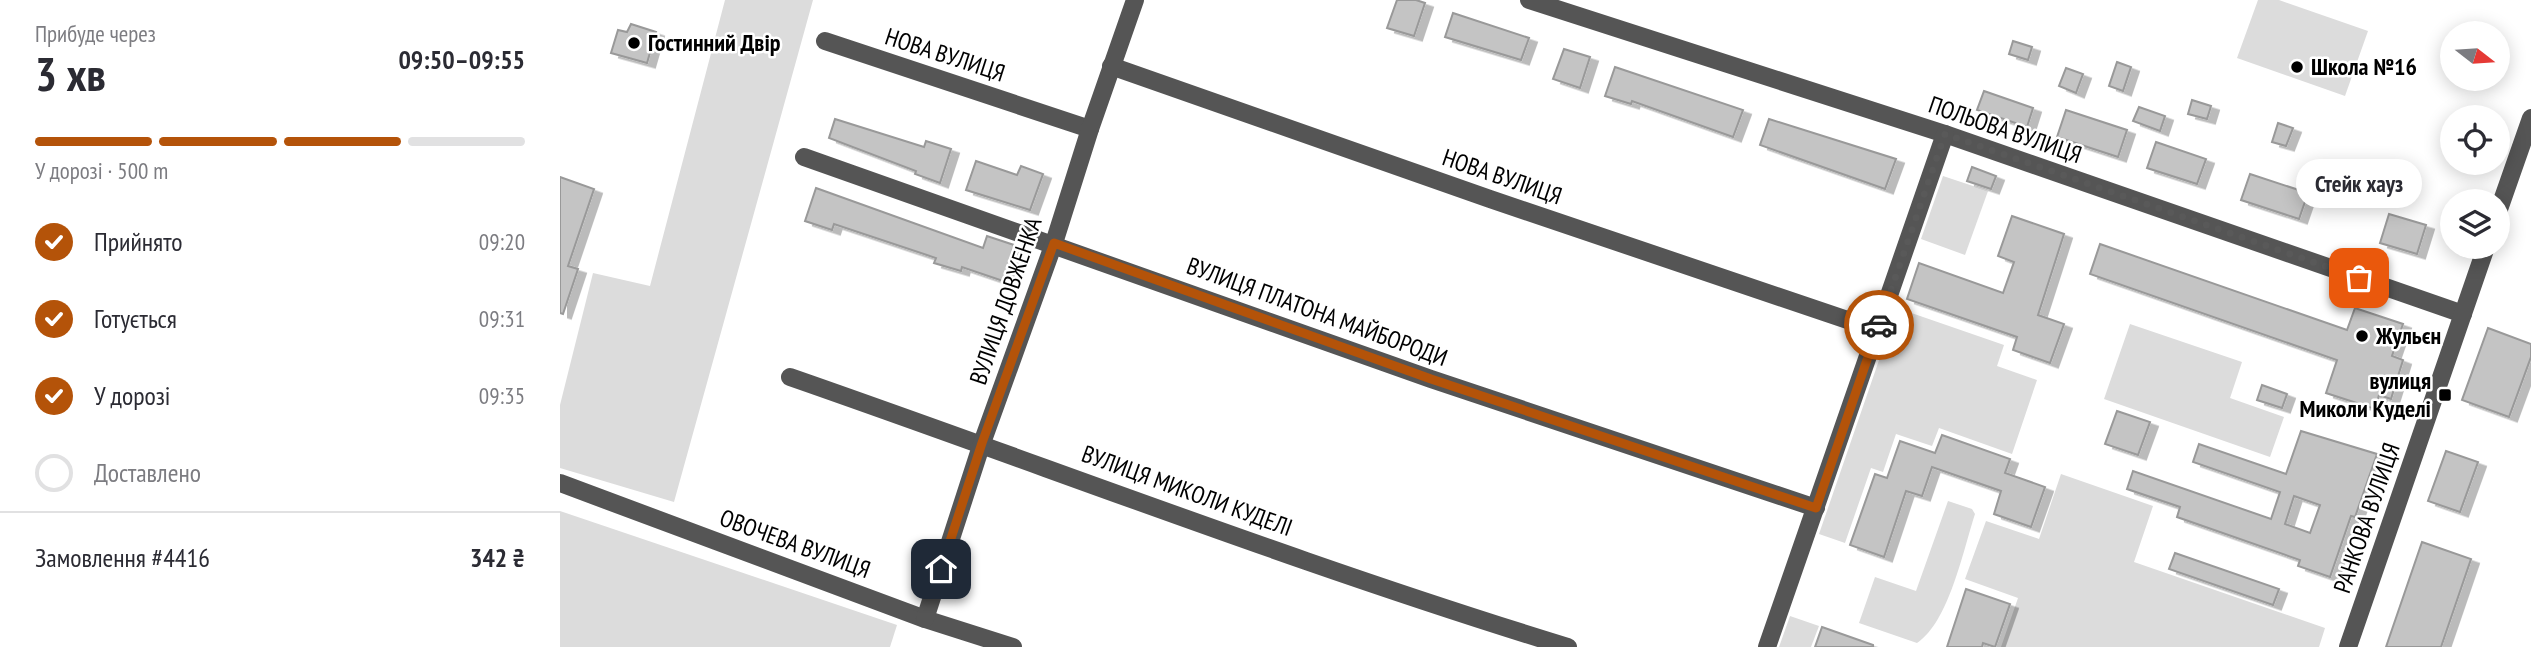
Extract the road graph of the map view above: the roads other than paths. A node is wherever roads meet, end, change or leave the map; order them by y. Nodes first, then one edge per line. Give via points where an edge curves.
1 (1135, 0) edge
2 (1530, 0) edge
3 (825, 41) dead end
4 (1111, 66) junction
5 (2531, 118) edge
6 (1090, 129) junction
7 (1945, 134) junction
8 (804, 157) dead end
9 (2506, 189) edge
10 (1054, 243) junction
11 (2482, 259) edge
12 (2463, 314) junction
13 (1877, 330) junction
14 (790, 377) dead end
15 (982, 443) junction
16 (560, 483) edge
17 (1816, 508) junction
18 (925, 619) junction
19 (1013, 647) edge
20 (1569, 647) edge
21 (1767, 647) edge
22 (2348, 647) edge

1 - 4 street, ВУЛИЦЯ ДОВЖЕНКА
2 - 7 street, ПОЛЬОВА ВУЛИЦЯ
3 - 6 street, НОВА ВУЛИЦЯ
4 - 6 street, ВУЛИЦЯ ДОВЖЕНКА
4 - 13 street, НОВА ВУЛИЦЯ
5 - 9 street
6 - 10 street, ВУЛИЦЯ ДОВЖЕНКА
7 - 12 street, ПОЛЬОВА ВУЛИЦЯ
7 - 13 street
8 - 10 street, ВУЛИЦЯ ПЛАТОНА МАЙБОРОДИ
10 - 15 street, ВУЛИЦЯ ДОВЖЕНКА
10 - 17 street, ВУЛИЦЯ ПЛАТОНА МАЙБОРОДИ via 1431,379
11 - 12 street, РАНКОВА ВУЛИЦЯ
12 - 22 street, РАНКОВА ВУЛИЦЯ
13 - 17 street
14 - 15 street, ВУЛИЦЯ МИКОЛИ КУДЕЛІ
15 - 18 street, ВУЛИЦЯ ДОВЖЕНКА
15 - 20 street, ВУЛИЦЯ МИКОЛИ КУДЕЛІ via 1365,581
16 - 18 street, ОВОЧЕВА ВУЛИЦЯ
17 - 21 street
18 - 19 street, ОВОЧЕВА ВУЛИЦЯ

